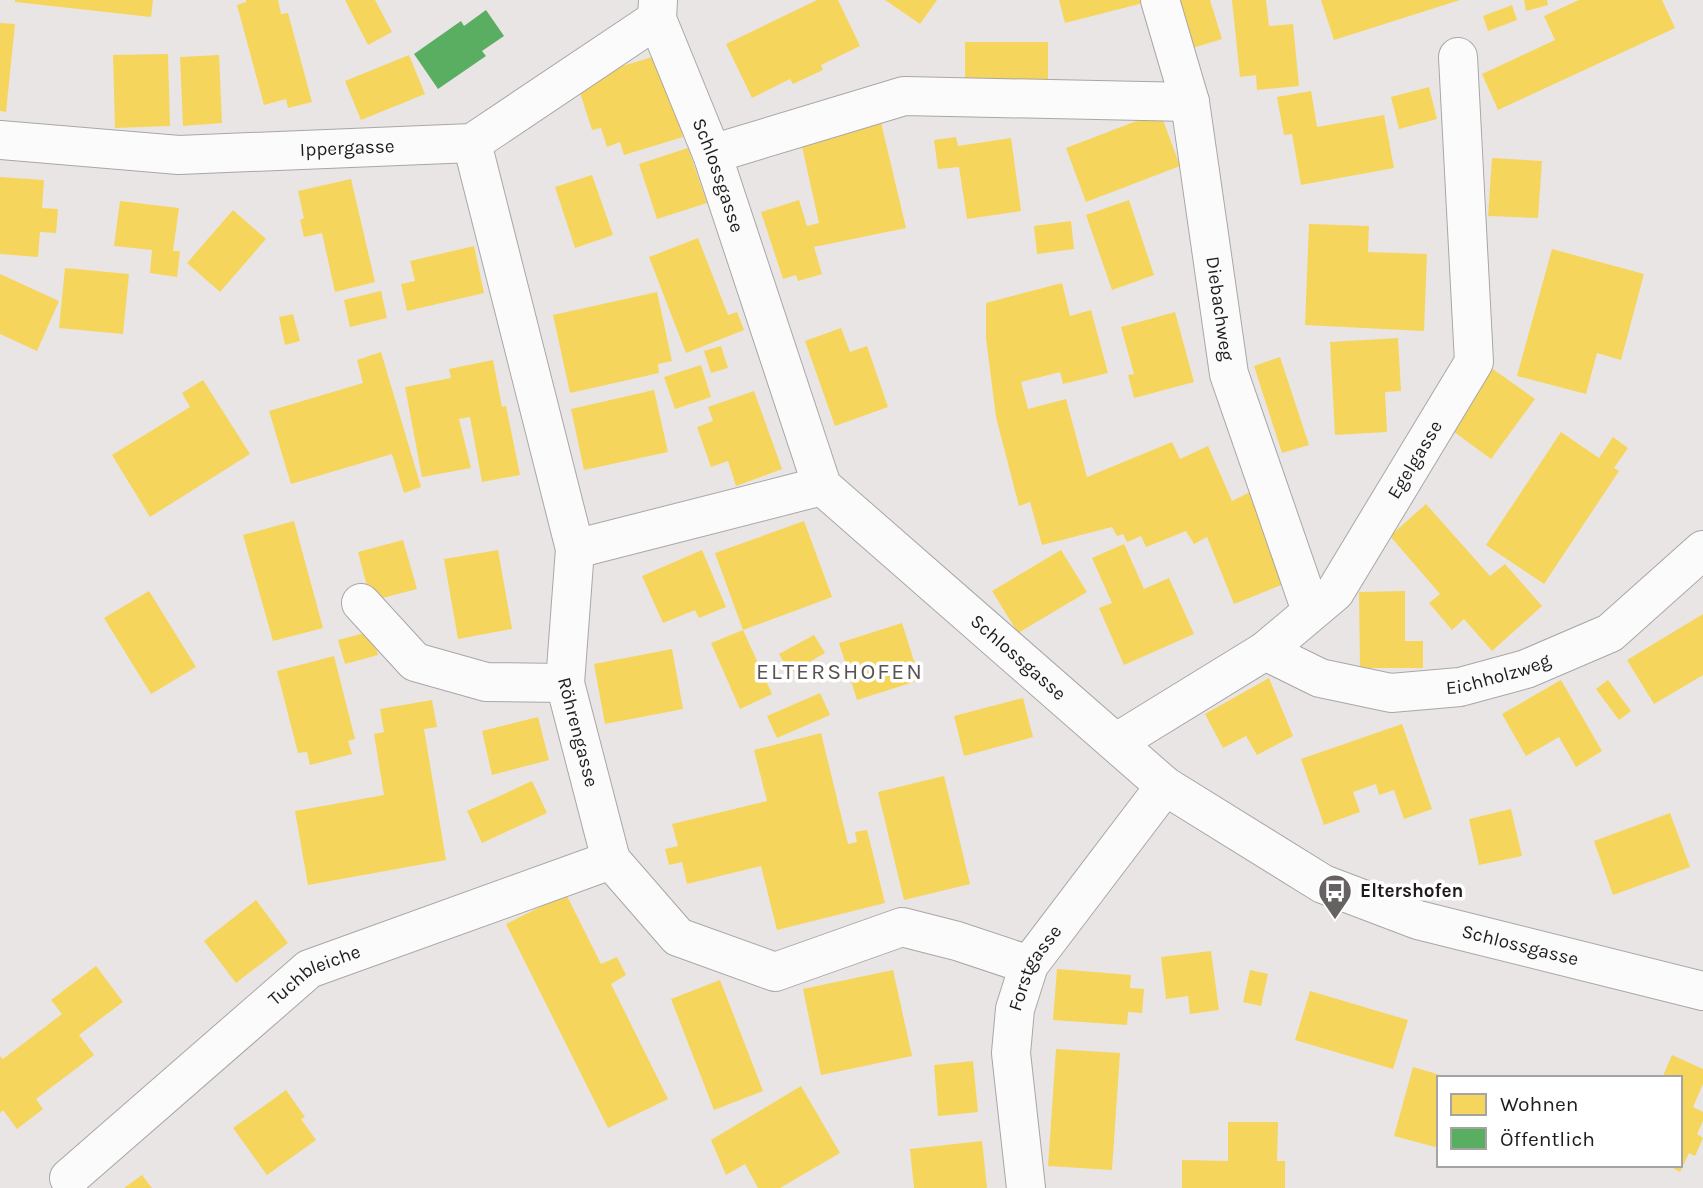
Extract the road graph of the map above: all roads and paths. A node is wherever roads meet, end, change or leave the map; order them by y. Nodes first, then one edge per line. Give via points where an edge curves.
1 (1160, 0) edge
2 (657, 9) edge
3 (1458, 57) dead end
4 (1190, 102) junction
5 (0, 140) edge
6 (472, 143) junction
7 (712, 154) junction
8 (822, 486) junction
9 (575, 549) junction
10 (1703, 550) edge
11 (361, 603) dead end
12 (1311, 611) junction
13 (1265, 651) junction
14 (565, 683) junction
15 (1117, 742) junction
16 (1165, 786) junction
17 (611, 860) junction
18 (1029, 965) junction
19 (1703, 991) edge
20 (69, 1178) dead end
21 (1026, 1188) edge

1 - 4 street, Diebachweg
2 - 6 street
2 - 7 street, Schlossgasse
3 - 12 street, Egelgasse via 1474,362 1335,592
4 - 7 street via 904,96
4 - 12 street, Diebachweg via 1229,374
5 - 6 street, Ippergasse via 179,155
6 - 9 street, Röhrengasse
7 - 8 street, Schlossgasse
8 - 9 street
8 - 15 street, Schlossgasse
9 - 14 street, Röhrengasse
10 - 13 street, Eichholzweg via 1610,633 1526,669 1460,687 1391,693 1320,678
11 - 14 street via 415,662 486,682
12 - 13 street, Egelgasse
13 - 15 street, Egelgasse
14 - 17 street, Röhrengasse
15 - 16 street, Schlossgasse
16 - 18 street, Forstgasse
16 - 19 street, Schlossgasse via 1323,884 1418,920
17 - 18 street, Röhrengasse via 678,937 775,972 902,927
17 - 20 street, Tuchbleiche via 309,969
18 - 21 street, Forstgasse via 1015,1009 1011,1053

